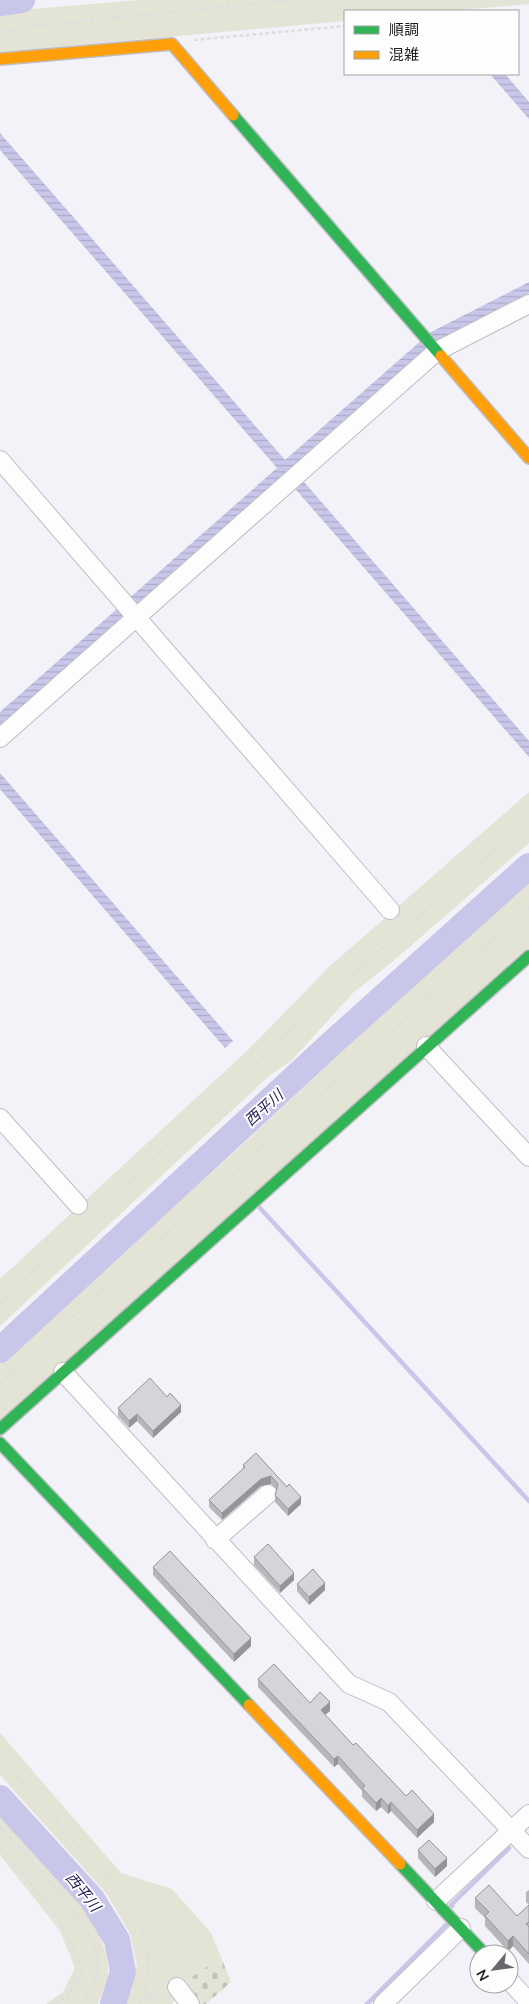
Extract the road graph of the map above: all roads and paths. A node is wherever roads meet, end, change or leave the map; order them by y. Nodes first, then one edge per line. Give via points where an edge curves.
1 (292, 0) edge
2 (344, 26) edge
3 (0, 32) edge
4 (172, 44) junction
5 (0, 59) edge
6 (529, 304) edge
7 (437, 351) junction
8 (529, 458) edge
9 (0, 460) edge
10 (137, 617) junction
11 (0, 738) edge
12 (529, 821) edge
13 (529, 907) edge
14 (390, 910) dead end
15 (529, 956) edge
16 (426, 1046) junction
17 (0, 1118) edge
18 (529, 1156) edge
19 (78, 1205) dead end
20 (0, 1304) edge
21 (63, 1372) junction
22 (0, 1383) edge
23 (0, 1429) edge
24 (0, 1443) edge
25 (268, 1494) dead end
26 (215, 1540) junction
27 (0, 1756) edge
28 (529, 1814) edge
29 (0, 1828) edge
30 (512, 1830) junction
31 (0, 1848) edge
32 (529, 1849) edge
33 (436, 1901) junction
34 (461, 1928) junction
35 (476, 1944) edge
36 (177, 1987) dead end
37 (519, 1991) edge
38 (529, 2002) edge
39 (55, 2004) edge
40 (83, 2004) edge
41 (140, 2004) edge
42 (190, 2004) edge
43 (383, 2004) edge

1 - 3 path
2 - 4 path
4 - 5 street
4 - 7 street
6 - 7 street
7 - 8 street
7 - 10 street
9 - 10 street
10 - 11 street
10 - 14 street
12 - 20 path via 312,1010
13 - 22 path
15 - 16 street
16 - 18 street
16 - 21 street
17 - 19 street
21 - 23 street
21 - 26 street
24 - 33 street
25 - 26 street
26 - 30 street via 349,1684 389,1702
27 - 41 path via 115,1886 142,1927 149,1964 144,1998
28 - 30 street
29 - 40 path via 70,1907 94,1943 98,1972
30 - 32 street
30 - 33 street
31 - 39 path via 56,1915 75,1948 82,1971 68,1995
33 - 34 street
34 - 35 street
34 - 43 street
36 - 42 street
37 - 38 street

